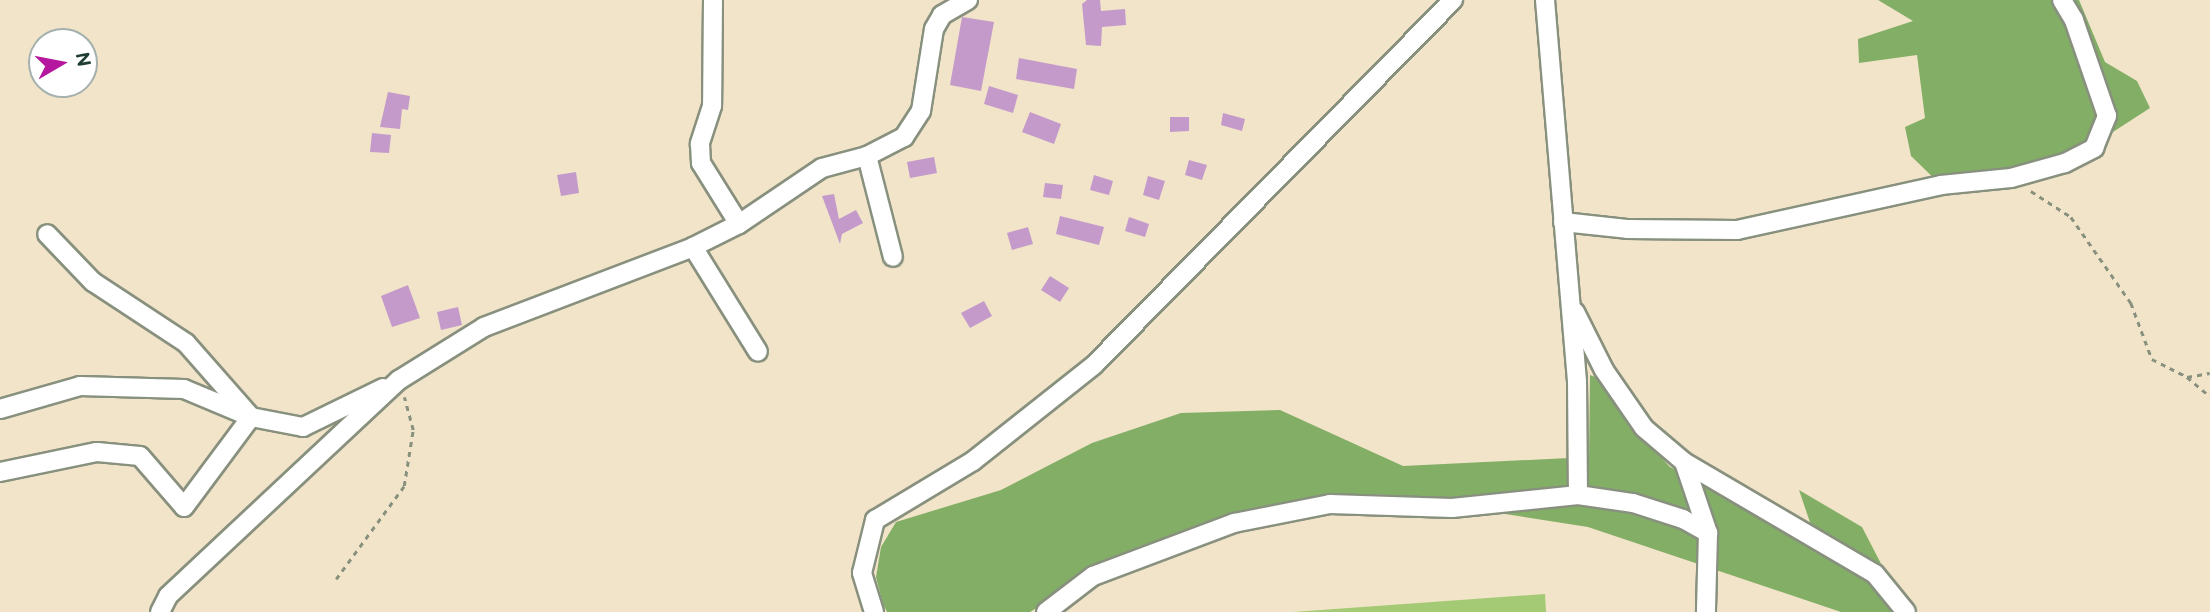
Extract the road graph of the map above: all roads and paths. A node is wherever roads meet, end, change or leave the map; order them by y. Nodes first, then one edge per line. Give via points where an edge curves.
1 (713, 0) edge
2 (968, 0) edge
3 (1453, 0) edge
4 (1545, 0) edge
5 (2062, 0) edge
6 (867, 156) junction
7 (2011, 178) junction
8 (1563, 222) junction
9 (739, 223) junction
10 (47, 234) dead end
11 (693, 247) junction
12 (893, 257) dead end
13 (1570, 301) junction
14 (758, 352) dead end
15 (2210, 373) edge
16 (2187, 377) junction
17 (399, 380) junction
18 (2210, 396) edge
19 (0, 410) edge
20 (251, 417) junction
21 (1684, 461) junction
22 (0, 472) edge
23 (1578, 495) junction
24 (1708, 533) junction
25 (336, 579) dead end
26 (160, 612) edge
27 (874, 612) edge
28 (1046, 612) edge
29 (1706, 612) edge
30 (1906, 612) edge

1 - 9 street via 712,106 700,144 701,163
2 - 6 street via 942,15 934,29 921,111 904,137
3 - 27 street via 1094,365 973,461 875,520 862,573
4 - 8 street
5 - 7 street via 2074,20 2107,116 2094,148 2065,163
6 - 9 street via 821,168
6 - 12 street
7 - 8 street via 1941,184 1737,230 1627,229
7 - 16 path via 2071,217 2132,303 2152,359
8 - 13 street
9 - 11 street
10 - 20 street via 93,282 186,343
11 - 14 street
11 - 17 street via 484,327
13 - 21 street via 1617,390 1644,428
13 - 23 street via 1577,381
15 - 16 path
16 - 18 path
17 - 20 street via 303,427
17 - 25 path via 413,430 404,486
17 - 26 street via 168,596
19 - 20 street via 80,386 158,388 184,389
20 - 22 street via 184,507 140,456 97,452
21 - 24 street
21 - 30 street via 1875,574
23 - 24 street via 1633,503 1683,519
23 - 28 street via 1452,508 1330,504 1234,523 1093,576
24 - 29 street

